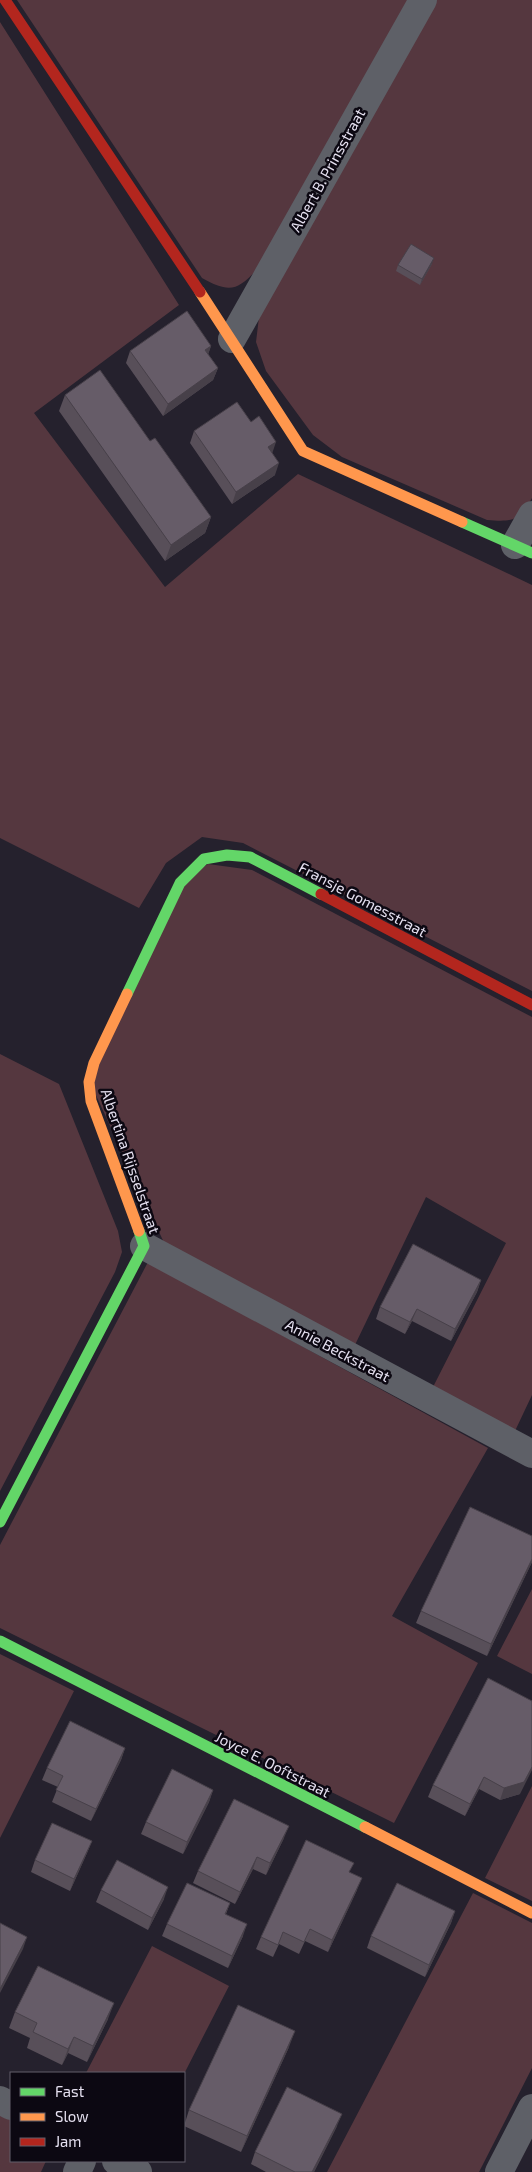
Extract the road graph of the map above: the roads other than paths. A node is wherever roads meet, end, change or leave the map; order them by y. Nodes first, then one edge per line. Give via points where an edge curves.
1 (5, 0) edge
2 (423, 0) edge
3 (232, 339) junction
4 (532, 515) edge
5 (523, 549) edge
6 (180, 883) joint
7 (532, 1006) edge
8 (144, 1246) junction
9 (532, 1454) edge
10 (0, 1522) edge
11 (0, 1641) edge
12 (532, 1913) edge
13 (532, 2108) edge
14 (118, 2162) edge
15 (138, 2172) edge
16 (499, 2172) edge

1 - 3 street
2 - 3 street, Albert B. Prinsstraat
3 - 5 street via 303,451
4 - 5 street
6 - 7 street, Fransje Gomesstraat via 204,859 227,855 250,857
6 - 8 street, Albertina Rijsselstraat via 94,1063 89,1082 91,1101
8 - 9 street, Annie Beckstraat
8 - 10 street, Albertina Rijsselstraat
11 - 12 street, Joyce E. Ooftstraat
13 - 16 street
14 - 15 street

